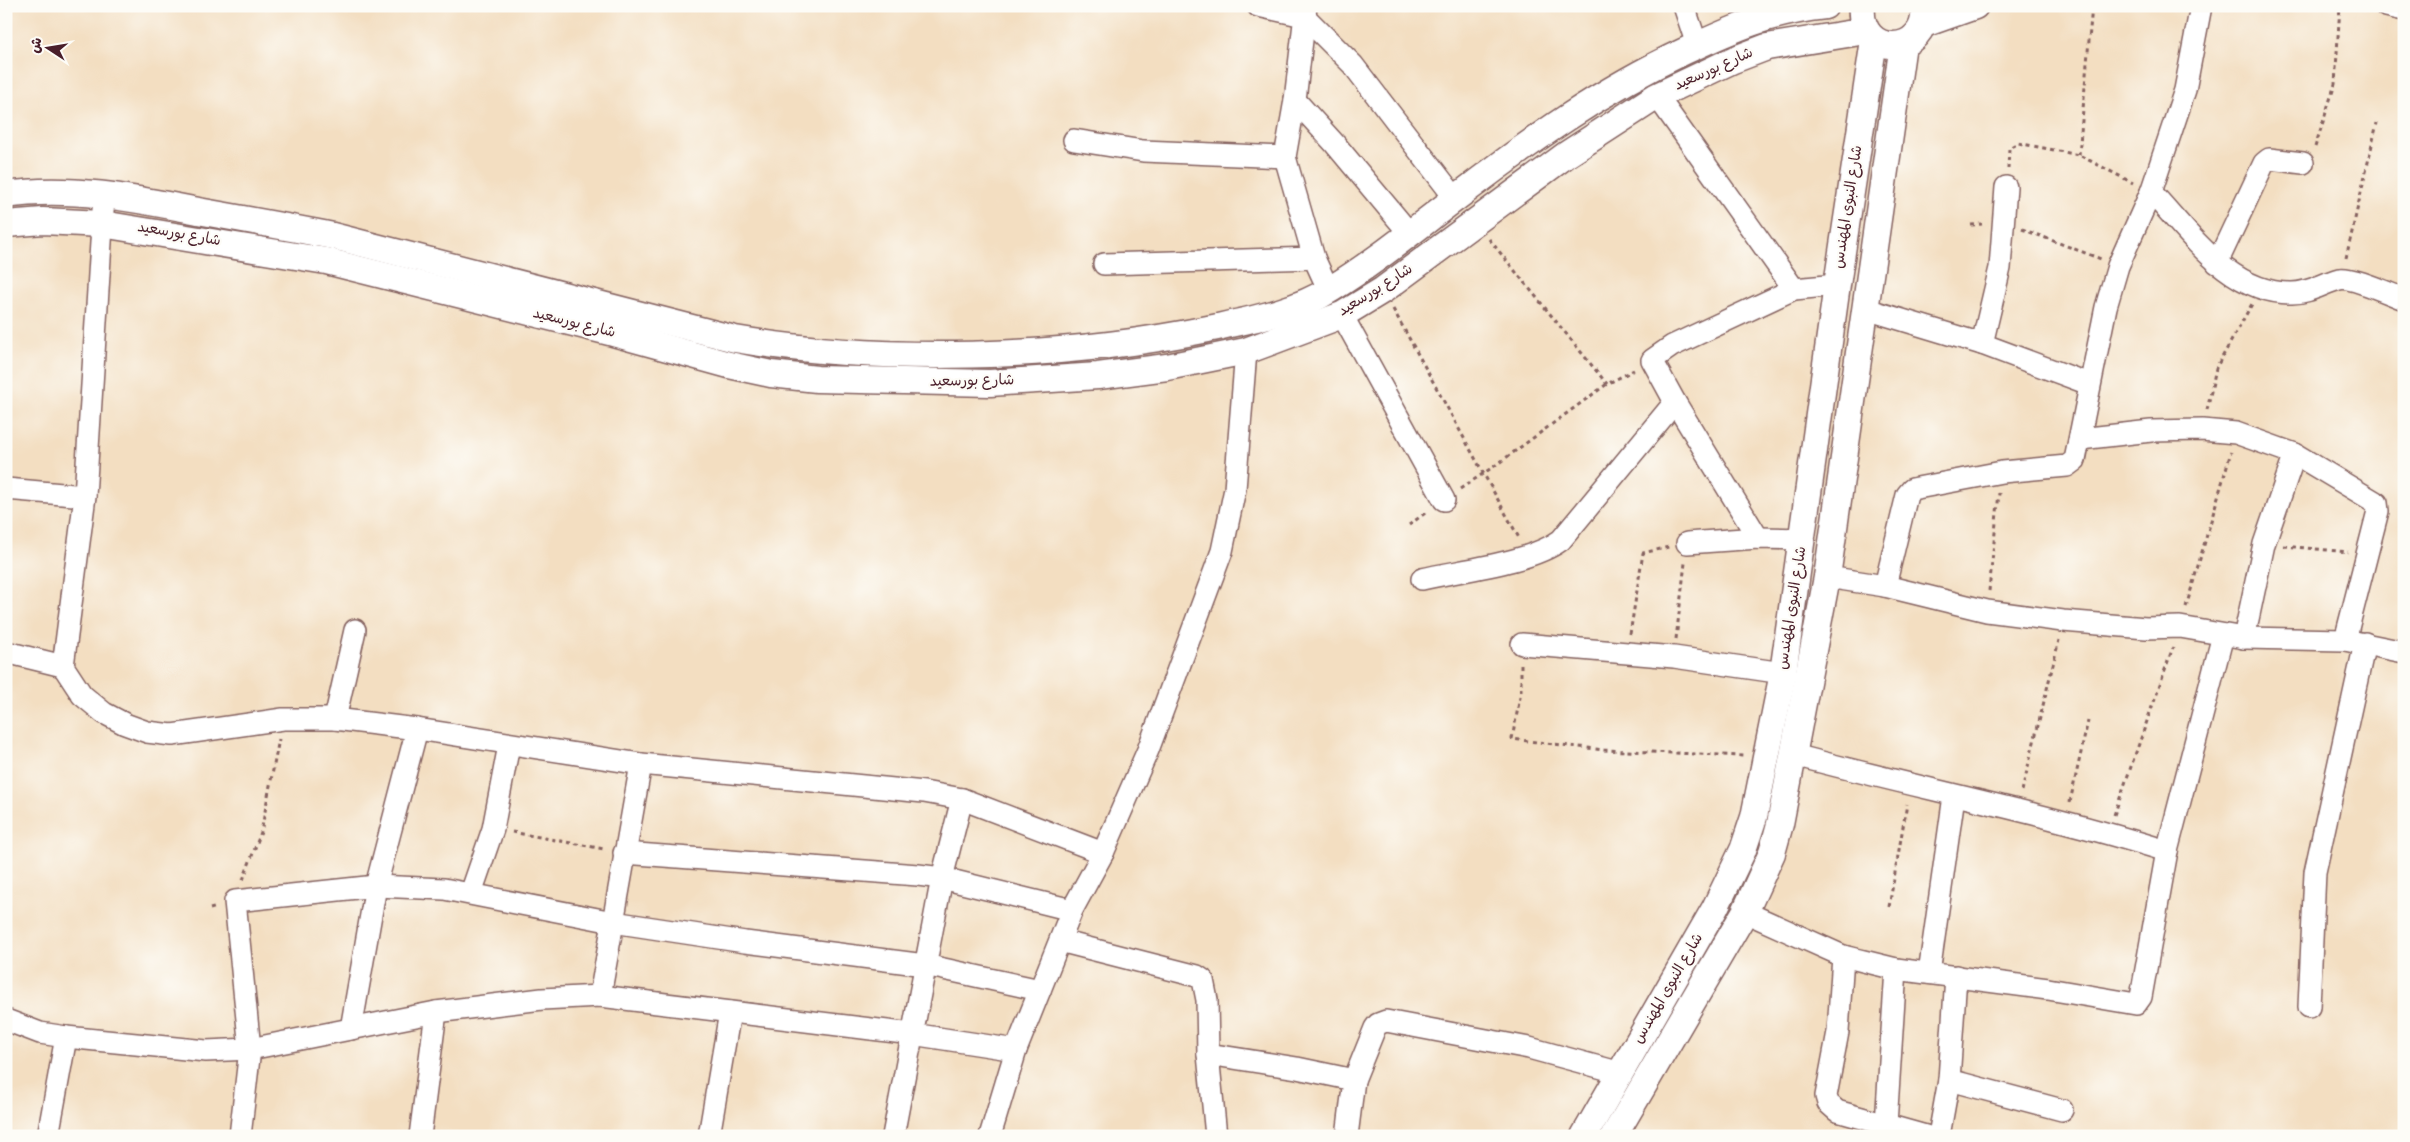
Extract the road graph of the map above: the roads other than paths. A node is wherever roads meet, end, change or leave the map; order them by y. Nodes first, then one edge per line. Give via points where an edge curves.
1 (1258, 6) edge
2 (1684, 6) edge
3 (1825, 6) edge
4 (1862, 6) edge
5 (1975, 6) edge
6 (2201, 6) edge
7 (2386, 6) edge
8 (2404, 10) edge
9 (1305, 11) edge
10 (1924, 15) edge
11 (1870, 36) junction
12 (1903, 44) junction
13 (1697, 45) junction
14 (1657, 96) junction
15 (1295, 100) junction
16 (1074, 140) dead end
17 (1285, 157) junction
18 (2304, 163) road end
19 (2006, 187) road end
20 (2151, 192) junction
21 (6, 195) edge
22 (104, 195) junction
23 (1455, 198) junction
24 (6, 224) edge
25 (102, 224) junction
26 (1410, 234) junction
27 (1314, 258) junction
28 (2217, 263) junction
29 (1104, 264) dead end
30 (1837, 285) junction
31 (1794, 289) junction
32 (1328, 291) junction
33 (2404, 299) edge
34 (1866, 309) junction
35 (1342, 315) junction
36 (1164, 337) junction
37 (1982, 344) junction
38 (1246, 351) junction
39 (1167, 367) junction
40 (2088, 384) junction
41 (1675, 402) junction
42 (2080, 439) junction
43 (2296, 454) junction
44 (6, 488) edge
45 (85, 496) junction
46 (1444, 500) road end
47 (1758, 538) junction
48 (1804, 539) junction
49 (1687, 542) road end
50 (1827, 577) junction
51 (1422, 579) dead end
52 (1885, 586) junction
53 (355, 630) dead end
54 (2223, 635) junction
55 (2244, 638) junction
56 (2345, 640) junction
57 (2365, 643) junction
58 (1522, 644) road end
59 (6, 652) edge
60 (2404, 652) edge
61 (63, 666) junction
62 (1783, 673) junction
63 (335, 720) junction
64 (417, 729) junction
65 (509, 744) junction
66 (1794, 755) junction
67 (641, 764) junction
68 (1954, 796) junction
69 (962, 799) junction
70 (624, 852) junction
71 (1103, 852) junction
72 (2167, 852) junction
73 (942, 878) junction
74 (376, 886) junction
75 (471, 893) junction
76 (1072, 910) junction
77 (1746, 912) junction
78 (614, 922) junction
79 (1060, 941) junction
80 (1843, 956) junction
81 (925, 965) junction
82 (1896, 969) junction
83 (1928, 972) junction
84 (1956, 976) junction
85 (1040, 990) junction
86 (600, 996) junction
87 (2309, 1008) dead end
88 (436, 1012) junction
89 (730, 1012) junction
90 (6, 1020) edge
91 (351, 1029) junction
92 (912, 1034) junction
93 (66, 1038) junction
94 (250, 1050) junction
95 (1016, 1050) junction
96 (1208, 1054) junction
97 (1621, 1072) junction
98 (1354, 1080) junction
99 (1949, 1080) junction
100 (2062, 1110) dead end
101 (1886, 1124) junction
102 (48, 1136) edge
103 (240, 1136) edge
104 (420, 1136) edge
105 (709, 1136) edge
106 (893, 1136) edge
107 (990, 1136) edge
108 (1216, 1136) edge
109 (1347, 1136) edge
110 (1584, 1136) edge
111 (1614, 1136) edge
112 (1926, 1136) edge
113 (1936, 1136) edge

1 - 9 street
2 - 13 street
3 - 13 street, شارع بورسعيد via 1766,17
4 - 11 street, شارع النبوى المهندس via 1861,17
5 - 10 street
6 - 20 street via 2185,90
7 - 8 street
9 - 15 street
9 - 23 street via 1353,65
10 - 12 street via 1919,32
11 - 12 street, شارع بورسعيد via 1888,45
11 - 14 street, شارع بورسعيد via 1767,47
11 - 30 street, شارع النبوى المهندس
12 - 34 street, شارع النبوى المهندس
13 - 23 street, شارع بورسعيد via 1593,99
14 - 31 street
14 - 35 street, شارع بورسعيد via 1566,155 1383,290
15 - 17 street
15 - 26 street
16 - 17 street via 1143,150
17 - 27 street
18 - 28 street via 2269,159 2264,162
19 - 37 street via 1996,292
20 - 28 street
20 - 40 street via 2118,266
21 - 22 street, شارع بورسعيد
22 - 25 street
22 - 36 street, شارع بورسعيد via 333,236 735,339 776,346 892,354 988,353 1093,346
23 - 26 street, شارع بورسعيد
24 - 25 street, شارع بورسعيد via 43,221
25 - 39 street, شارع بورسعيد via 326,261 771,374 817,379 990,383 1098,376
25 - 45 street
26 - 32 street, شارع بورسعيد
27 - 29 street
27 - 32 street
28 - 33 street via 2260,289 2306,292 2341,279
30 - 31 street
30 - 48 street, شارع النبوى المهندس
31 - 41 street via 1672,346 1652,360
32 - 36 street, شارع بورسعيد via 1295,306 1248,320
34 - 37 street
34 - 50 street, شارع النبوى المهندس
35 - 38 street, شارع بورسعيد
35 - 46 street
36 - 39 street
37 - 40 street
38 - 39 street, شارع بورسعيد
38 - 71 street via 1235,489 1222,551 1148,750
40 - 42 street
41 - 47 street
41 - 51 street via 1561,540 1550,548 1529,556
42 - 43 street via 2152,431 2202,430 2236,433
42 - 52 street via 2075,460 2067,466 2002,472 1910,490
43 - 55 street via 2264,544
43 - 56 street via 2378,503
44 - 45 street
45 - 61 street
47 - 48 street
47 - 49 street
48 - 62 street, شارع النبوى المهندس
50 - 52 street
50 - 66 street, شارع النبوى المهندس
52 - 54 street via 1987,611 2063,622 2180,627
53 - 63 street
54 - 55 street
54 - 72 street
55 - 56 street
56 - 57 street
57 - 60 street
57 - 87 street via 2316,865
58 - 62 street via 1674,657
59 - 61 street
61 - 63 street via 82,696 104,713 147,732 172,735 283,719
62 - 97 street, شارع النبوى المهندس via 1754,817 1730,879
63 - 64 street
64 - 65 street
64 - 74 street
65 - 67 street
65 - 75 street via 494,829
66 - 68 street
66 - 77 street, شارع النبوى المهندس via 1772,853
67 - 69 street via 924,792
67 - 70 street
68 - 72 street via 2065,822
68 - 83 street
69 - 71 street
69 - 73 street
70 - 73 street
70 - 78 street
71 - 76 street
72 - 84 street via 2141,997 2136,1004
73 - 76 street
73 - 81 street
74 - 75 street
74 - 91 street
74 - 94 street via 235,901
75 - 78 street
76 - 79 street
77 - 80 street
77 - 111 street, شارع النبوى المهندس
78 - 81 street
78 - 86 street
79 - 85 street
79 - 96 street via 1200,977 1205,984 1207,1000
80 - 82 street
80 - 101 street via 1838,1032 1826,1096 1837,1112
81 - 85 street
81 - 92 street
82 - 83 street
82 - 101 street
83 - 84 street
84 - 99 street
85 - 95 street
86 - 88 street via 542,999
86 - 89 street
88 - 91 street
88 - 104 street
89 - 92 street
89 - 105 street
90 - 93 street via 40,1033
91 - 94 street
92 - 95 street
92 - 106 street
93 - 94 street via 206,1051
93 - 102 street
94 - 103 street
95 - 107 street
96 - 98 street
96 - 108 street
97 - 98 street via 1511,1045 1386,1021 1375,1028
97 - 110 street, شارع النبوى المهندس
98 - 109 street
99 - 100 street
99 - 113 street via 1940,1130
101 - 112 street

